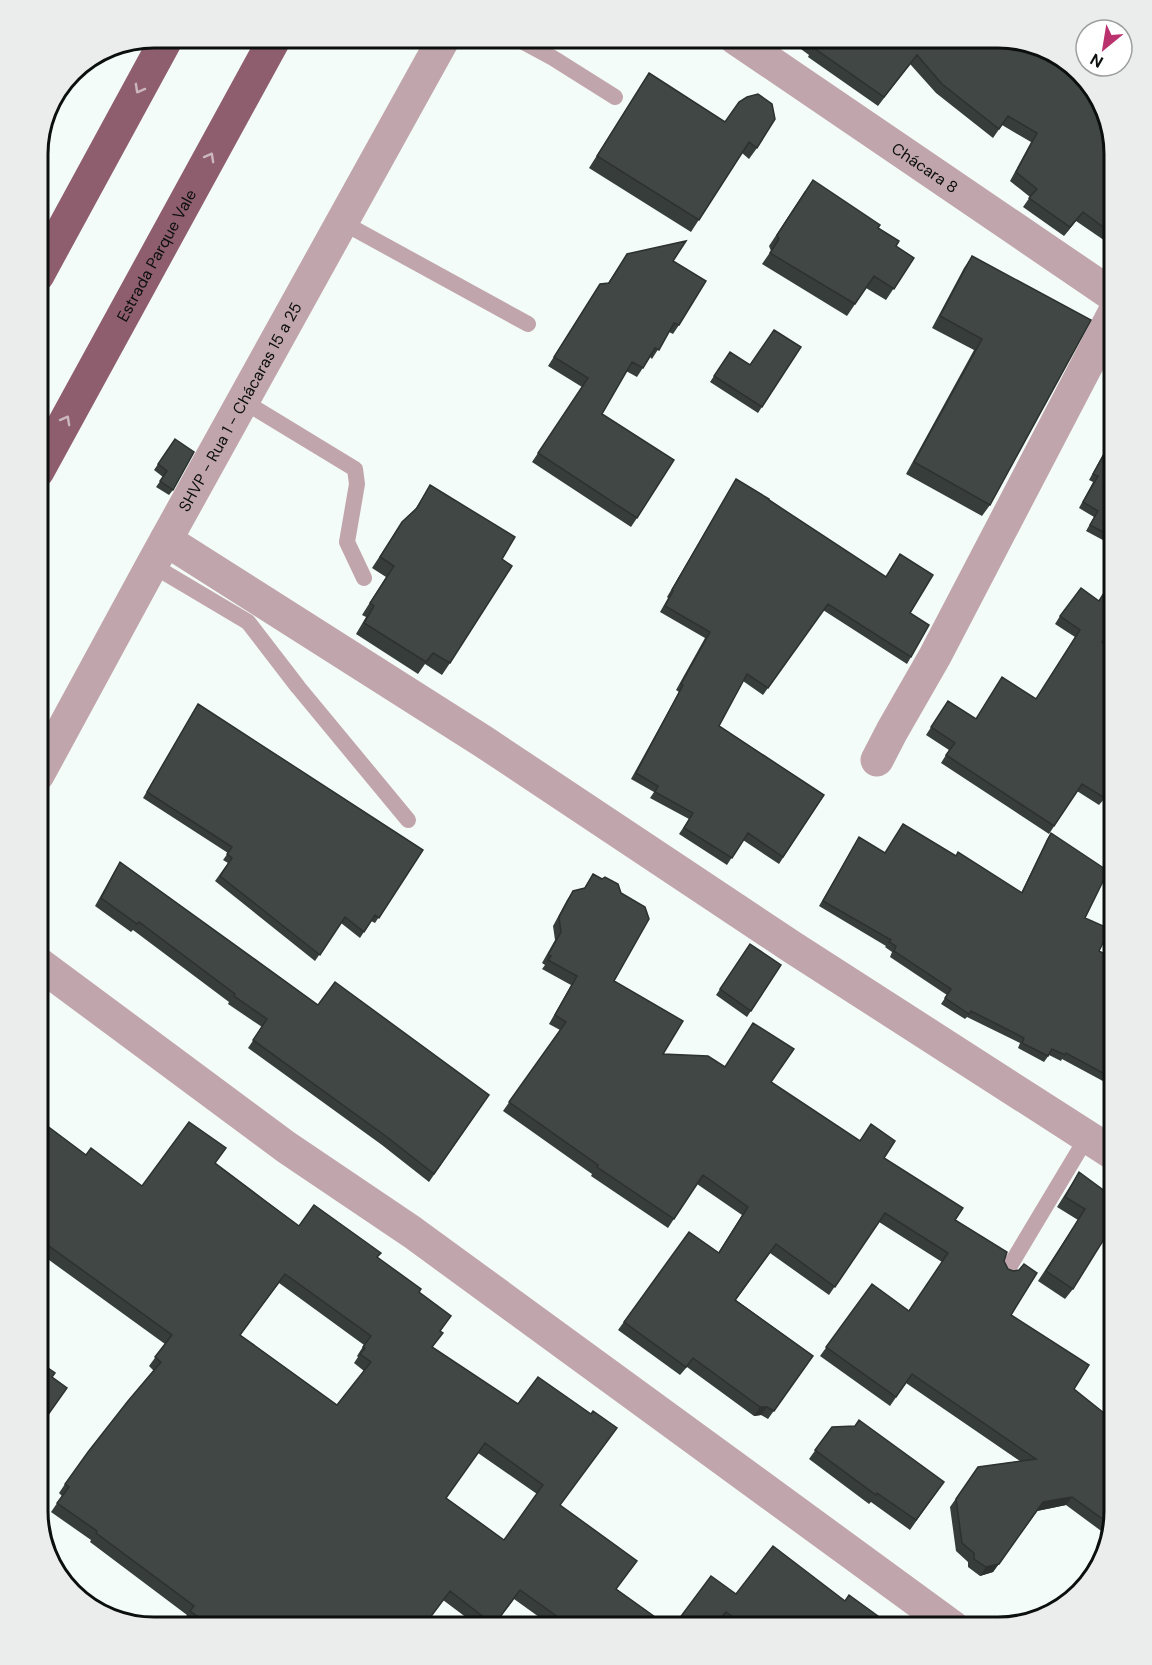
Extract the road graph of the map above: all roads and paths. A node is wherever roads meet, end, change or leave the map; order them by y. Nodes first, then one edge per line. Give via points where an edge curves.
1 (162, 48) edge
2 (270, 48) edge
3 (438, 48) edge
4 (534, 48) edge
5 (750, 48) edge
6 (615, 97) dead end
7 (342, 222) junction
8 (48, 257) edge
9 (1104, 289) edge
10 (528, 324) dead end
11 (1104, 332) edge
12 (243, 401) junction
13 (48, 453) edge
14 (159, 553) junction
15 (364, 578) dead end
16 (48, 757) edge
17 (877, 760) dead end
18 (408, 819) dead end
19 (48, 970) edge
20 (1087, 1137) junction
21 (1104, 1148) edge
22 (1008, 1269) edge
23 (938, 1617) edge

1 -> 8 main road
13 -> 2 main road, Estrada Parque Vale
3 - 7 street, SHVP - Rua 1 - Chácaras 15 a 25
4 - 6 lane
5 - 9 street, Chácara 8
7 - 10 lane
7 - 12 street, SHVP - Rua 1 - Chácaras 15 a 25
11 - 17 street
12 - 14 street, SHVP - Rua 1 - Chácaras 15 a 25
12 - 15 lane via 355,469 357,484 347,542
14 - 16 street, SHVP - Rua 1 - Chácaras 15 a 25
14 - 18 lane via 248,622
14 - 20 street via 484,742
19 - 23 street
20 - 21 street
20 - 22 lane

